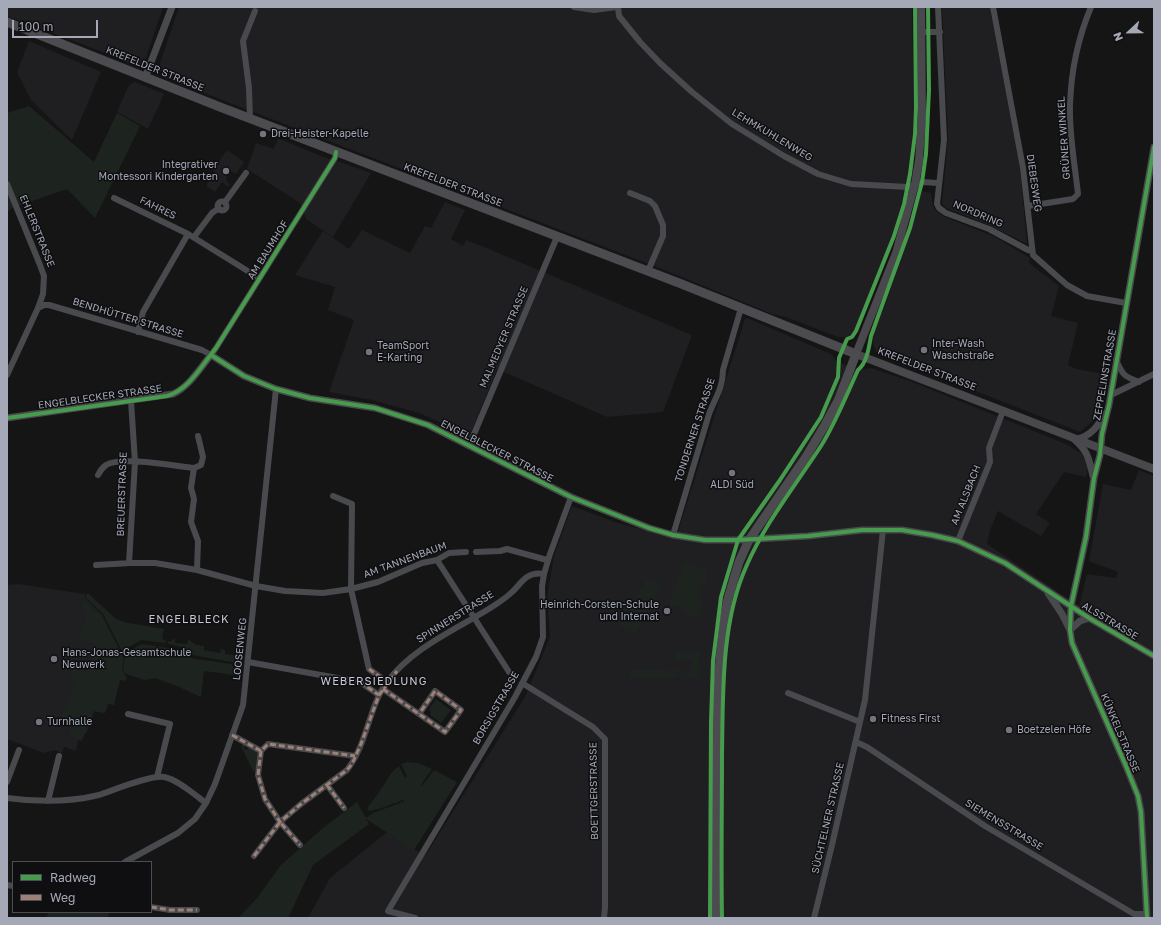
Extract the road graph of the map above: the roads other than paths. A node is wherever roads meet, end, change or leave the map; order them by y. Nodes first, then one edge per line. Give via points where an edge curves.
1 (172, 7) edge
2 (574, 7) edge
3 (617, 7) edge
4 (921, 7) edge
5 (938, 7) edge
6 (993, 7) edge
7 (1091, 7) edge
8 (256, 11) dead end
9 (7, 22) edge
10 (922, 32) junction
11 (940, 32) junction
12 (145, 78) junction
13 (250, 119) junction
14 (1154, 147) edge
15 (336, 152) junction
16 (246, 172) dead end
17 (938, 183) junction
18 (7, 184) edge
19 (915, 184) junction
20 (630, 194) dead end
21 (114, 198) dead end
22 (1028, 206) junction
23 (191, 235) junction
24 (558, 237) junction
25 (1032, 251) junction
26 (648, 271) junction
27 (259, 278) junction
28 (1126, 303) junction
29 (38, 308) junction
30 (741, 308) junction
31 (138, 332) junction
32 (856, 354) junction
33 (211, 355) junction
34 (1116, 360) junction
35 (1154, 374) edge
36 (7, 375) edge
37 (1139, 382) junction
38 (276, 389) junction
39 (1111, 396) junction
40 (131, 401) junction
41 (1110, 405) junction
42 (1003, 411) junction
43 (7, 418) edge
44 (198, 436) dead end
45 (1074, 438) junction
46 (469, 446) junction
47 (1100, 448) junction
48 (135, 462) junction
49 (194, 468) junction
50 (1154, 469) edge
51 (98, 475) dead end
52 (1094, 478) junction
53 (333, 496) dead end
54 (571, 497) junction
55 (883, 530) junction
56 (673, 535) junction
57 (749, 540) junction
58 (958, 541) junction
59 (466, 552) dead end
60 (476, 552) dead end
61 (437, 560) junction
62 (548, 560) junction
63 (129, 563) junction
64 (96, 565) dead end
65 (197, 570) junction
66 (544, 574) junction
67 (256, 586) junction
68 (351, 589) junction
69 (1045, 589) junction
70 (1071, 606) junction
71 (474, 617) junction
72 (1089, 618) junction
73 (1070, 630) junction
74 (1154, 656) edge
75 (248, 662) junction
76 (509, 672) dead end
77 (387, 682) junction
78 (522, 683) junction
79 (383, 689) junction
80 (788, 693) dead end
81 (379, 695) junction
82 (128, 714) dead end
83 (419, 714) junction
84 (860, 722) junction
85 (232, 735) junction
86 (856, 742) junction
87 (19, 750) dead end
88 (261, 751) junction
89 (59, 756) dead end
90 (355, 756) junction
91 (157, 777) junction
92 (7, 782) edge
93 (327, 785) junction
94 (7, 798) edge
95 (48, 801) junction
96 (206, 803) junction
97 (344, 808) dead end
98 (280, 822) junction
99 (300, 845) dead end
100 (254, 856) dead end
101 (127, 861) edge
102 (152, 907) edge
103 (197, 910) dead end
104 (1147, 916) edge
105 (415, 918) edge
106 (604, 918) edge
107 (716, 918) edge
108 (814, 918) edge

1 - 12 street
2 - 3 street via 594,10
3 - 19 street, LEHMKUHLENWEG via 619,16 640,42 692,92 732,124 784,156 818,174 852,184 908,187
4 - 10 main road
5 - 11 street, NORDRING
6 - 22 street, DIEBESWEG
7 - 22 street, GRÜNER WINKEL via 1077,50 1071,89 1071,131 1078,194 1073,199
8 - 13 street via 243,41
9 - 12 main road, KREFELDER STRASSE
10 - 11 street
10 - 19 main road via 922,117
11 - 17 street, NORDRING via 944,140
12 - 13 main road, KREFELDER STRASSE
13 - 15 main road, KREFELDER STRASSE
14 - 28 street, ZEPPELINSTRASSE
15 - 24 main road, KREFELDER STRASSE
15 - 27 street, AM BAUMHOF via 335,158
16 - 23 street via 225,202 219,203 219,208
17 - 19 street
17 - 25 street, NORDRING via 937,204 942,211
18 - 29 street, EHLERSTRASSE via 44,276 43,294
19 - 32 main road via 896,252
20 - 26 street via 650,201 655,206 663,225 663,236
21 - 23 street, FAHRES
22 - 25 street, DIEBESWEG
23 - 27 street, FAHRES
23 - 31 street via 143,312
24 - 26 main road, KREFELDER STRASSE
24 - 46 street, MALMEDYER STRASSE
25 - 28 street via 1036,259 1067,285 1088,296
26 - 30 main road, KREFELDER STRASSE
27 - 33 street, AM BAUMHOF
28 - 34 street, ZEPPELINSTRASSE
29 - 31 street, BENDHÜTTER STRASSE via 49,305
29 - 36 street, EHLERSTRASSE
30 - 32 main road, KREFELDER STRASSE
30 - 56 street, TONDERNER STRASSE via 723,370 723,380 709,414
31 - 33 street, BENDHÜTTER STRASSE via 202,350
32 - 42 main road, KREFELDER STRASSE
32 - 57 main road via 838,401 825,425
33 - 38 street, ENGELBLECKER STRASSE via 244,376
33 - 40 street, ENGELBLECKER STRASSE via 179,392
34 - 37 street via 1126,377
34 - 39 street, ZEPPELINSTRASSE
35 - 37 street
37 - 39 street
38 - 46 street, ENGELBLECKER STRASSE via 310,398 375,408 428,425
38 - 67 street, LOOSENWEG
39 - 41 street, ZEPPELINSTRASSE
40 - 43 street, ENGELBLECKER STRASSE
40 - 48 street, BREUERSTRASSE
41 - 45 street via 1096,428 1086,437
41 - 47 street, ZEPPELINSTRASSE
42 - 45 main road, KREFELDER STRASSE
42 - 58 street, AM ALSBACH via 988,448 990,462
44 - 49 street via 203,457 201,465
45 - 47 main road, KREFELDER STRASSE
45 - 52 street via 1085,449
46 - 54 street, ENGELBLECKER STRASSE
47 - 50 main road, KREFELDER STRASSE
47 - 52 street, ZEPPELINSTRASSE
48 - 49 street
48 - 51 street via 125,461 106,465
48 - 63 street, BREUERSTRASSE
49 - 65 street via 191,522 198,541
52 - 70 street, ZEPPELINSTRASSE via 1086,537
53 - 68 street, AM TANNENBAUM via 352,504
54 - 56 street, ENGELBLECKER STRASSE
54 - 62 street, BORSIGSTRASSE
55 - 57 street, ENGELBLECKER STRASSE
55 - 58 street, ALSSTRASSE via 912,531
55 - 84 street, SÜCHTELNER STRASSE via 871,656
56 - 57 street, ENGELBLECKER STRASSE via 705,540
57 - 107 main road via 739,562 728,599 719,659
58 - 69 street, ALSSTRASSE via 1005,563
59 - 61 street, AM TANNENBAUM via 449,553
60 - 62 street via 506,549
61 - 68 street, AM TANNENBAUM
61 - 71 street
62 - 66 street, BORSIGSTRASSE
63 - 64 street, AM TANNENBAUM
63 - 65 street, AM TANNENBAUM via 155,563
65 - 67 street, AM TANNENBAUM
66 - 71 street, SPINNERSTRASSE via 537,572 526,577 512,593
66 - 78 street, BORSIGSTRASSE via 543,637
67 - 68 street, AM TANNENBAUM via 323,593
67 - 75 street, LOOSENWEG
68 - 77 street via 369,669
69 - 70 street, ALSSTRASSE
69 - 73 street
70 - 72 street, ALSSTRASSE
70 - 73 street, KÜNKELSTRASSE
71 - 76 street
71 - 77 street, SPINNERSTRASSE via 414,655
72 - 73 street via 1080,621
72 - 74 street, ALSSTRASSE
73 - 104 street, KÜNKELSTRASSE via 1072,643 1138,796
75 - 81 street via 360,682
75 - 85 street, LOOSENWEG via 243,705
77 - 79 street, SPINNERSTRASSE
78 - 105 street, BORSIGSTRASSE via 388,911
78 - 106 street, BOETTGERSTRASSE via 593,727 604,739
79 - 81 street, SPINNERSTRASSE
79 - 83 street
80 - 84 street
81 - 90 street, SPINNERSTRASSE
82 - 91 street via 170,724
83 - 83 street via 444,732 461,710 435,692
84 - 86 street, SÜCHTELNER STRASSE
85 - 88 street
85 - 96 street, LOOSENWEG
86 - 104 street, SIEMENSSTRASSE via 965,814 1060,871 1134,914
86 - 108 street, SÜCHTELNER STRASSE
87 - 92 street
88 - 90 street via 268,744
88 - 98 street via 258,775 265,799
89 - 95 street
90 - 93 street, SPINNERSTRASSE via 347,770
91 - 95 street via 98,795
91 - 96 street via 165,777 178,783
93 - 97 street
93 - 98 street, SPINNERSTRASSE
94 - 95 street
96 - 101 street, LOOSENWEG via 194,819 178,832
98 - 99 street
98 - 100 street, SPINNERSTRASSE
102 - 103 street

